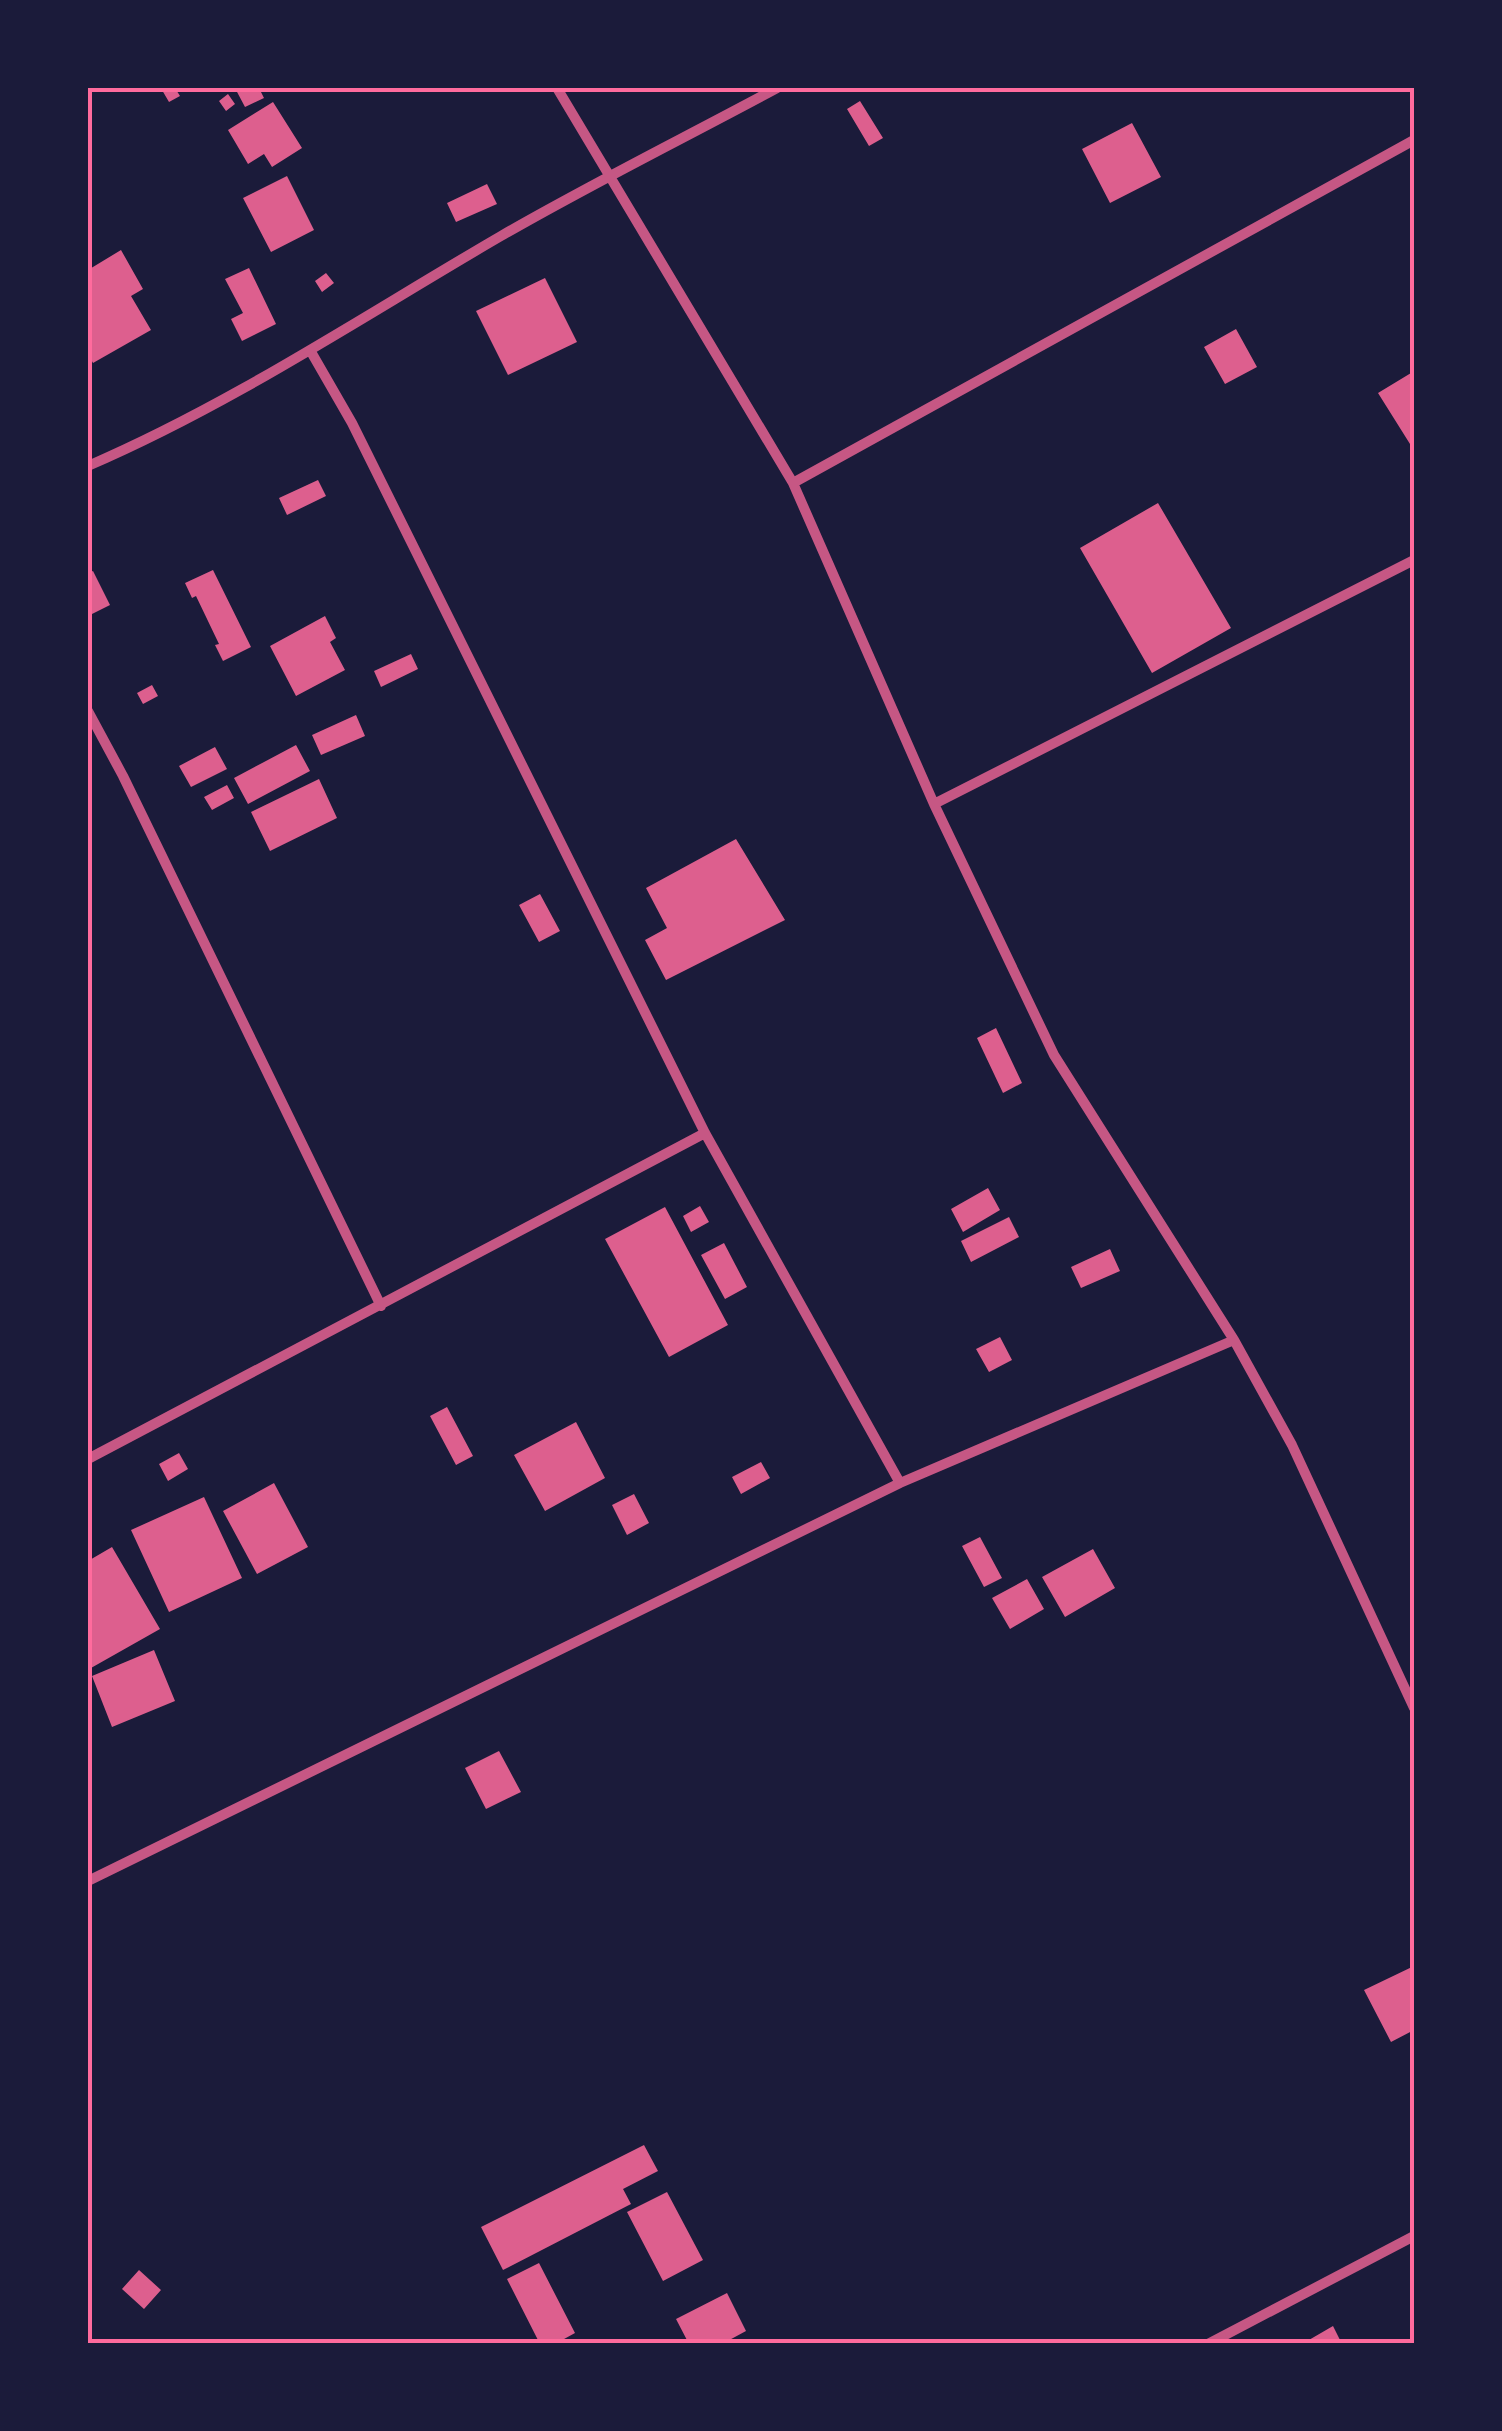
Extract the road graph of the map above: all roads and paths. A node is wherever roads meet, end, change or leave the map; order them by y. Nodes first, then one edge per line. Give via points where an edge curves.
1 (557, 88) edge
2 (777, 88) edge
3 (1414, 140) edge
4 (609, 179) junction
5 (310, 350) junction
6 (88, 466) edge
7 (793, 483) junction
8 (1414, 560) edge
9 (88, 711) edge
10 (934, 804) junction
11 (704, 1133) junction
12 (381, 1306) junction
13 (1234, 1340) junction
14 (88, 1459) edge
15 (900, 1483) junction
16 (1414, 1708) edge
17 (88, 1882) edge
18 (1414, 2236) edge
19 (1208, 2344) edge

1 - 4 street
2 - 4 street
3 - 7 street
4 - 5 street
4 - 7 street
5 - 6 street
5 - 11 street
7 - 10 street
8 - 10 street
9 - 12 street
10 - 13 street via 1054,1055
11 - 12 street
11 - 15 street
12 - 14 street
13 - 15 street
13 - 16 street via 1292,1445
15 - 17 street
18 - 19 street

